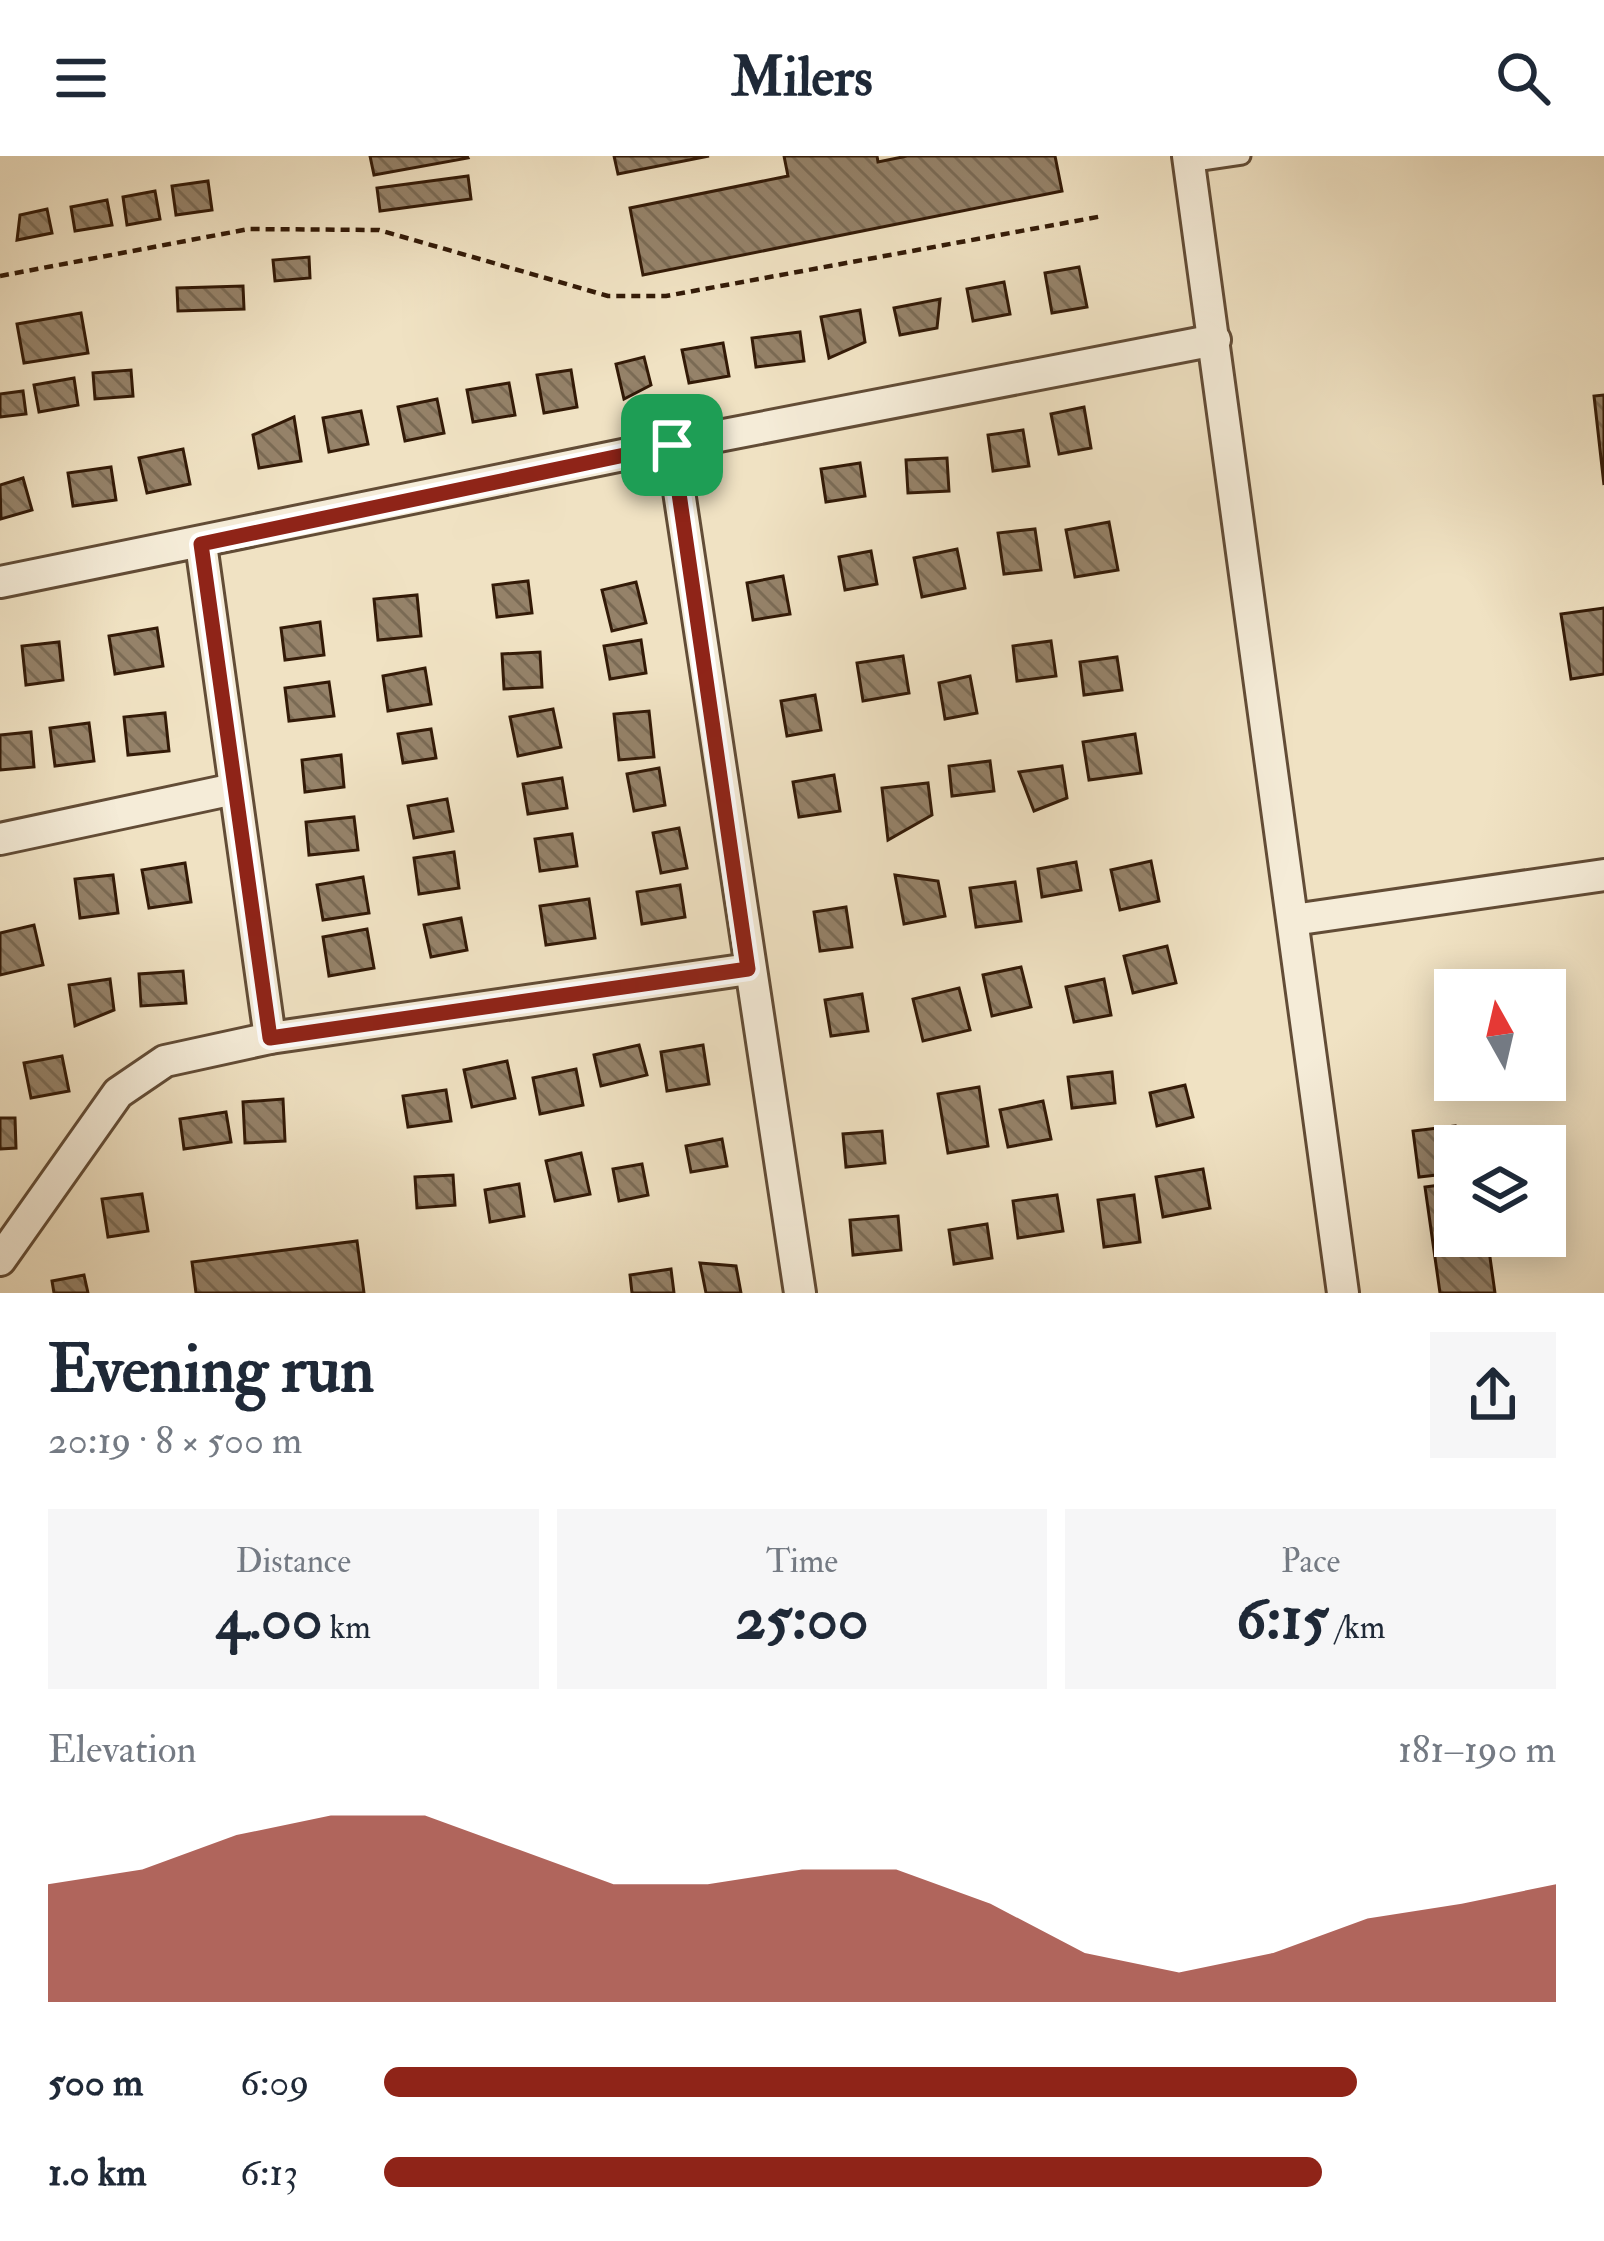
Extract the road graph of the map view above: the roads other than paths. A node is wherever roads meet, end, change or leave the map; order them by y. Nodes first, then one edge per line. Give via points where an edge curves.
1 (1242, 156) edge
2 (1188, 160) edge
3 (1215, 340) junction
4 (672, 445) junction
5 (201, 544) junction
6 (0, 582) edge
7 (234, 789) junction
8 (0, 839) edge
9 (1604, 875) edge
10 (1293, 920) junction
11 (748, 969) junction
12 (270, 1038) junction
13 (0, 1260) edge
14 (800, 1293) edge
15 (1343, 1293) edge

1 - 2 lane
2 - 3 street
3 - 4 street
3 - 10 street
4 - 5 street
4 - 11 street
5 - 6 street
5 - 7 street
7 - 8 street
7 - 12 street
9 - 10 street
10 - 15 street
11 - 12 street
11 - 14 street
12 - 13 street via 165,1061 118,1093

